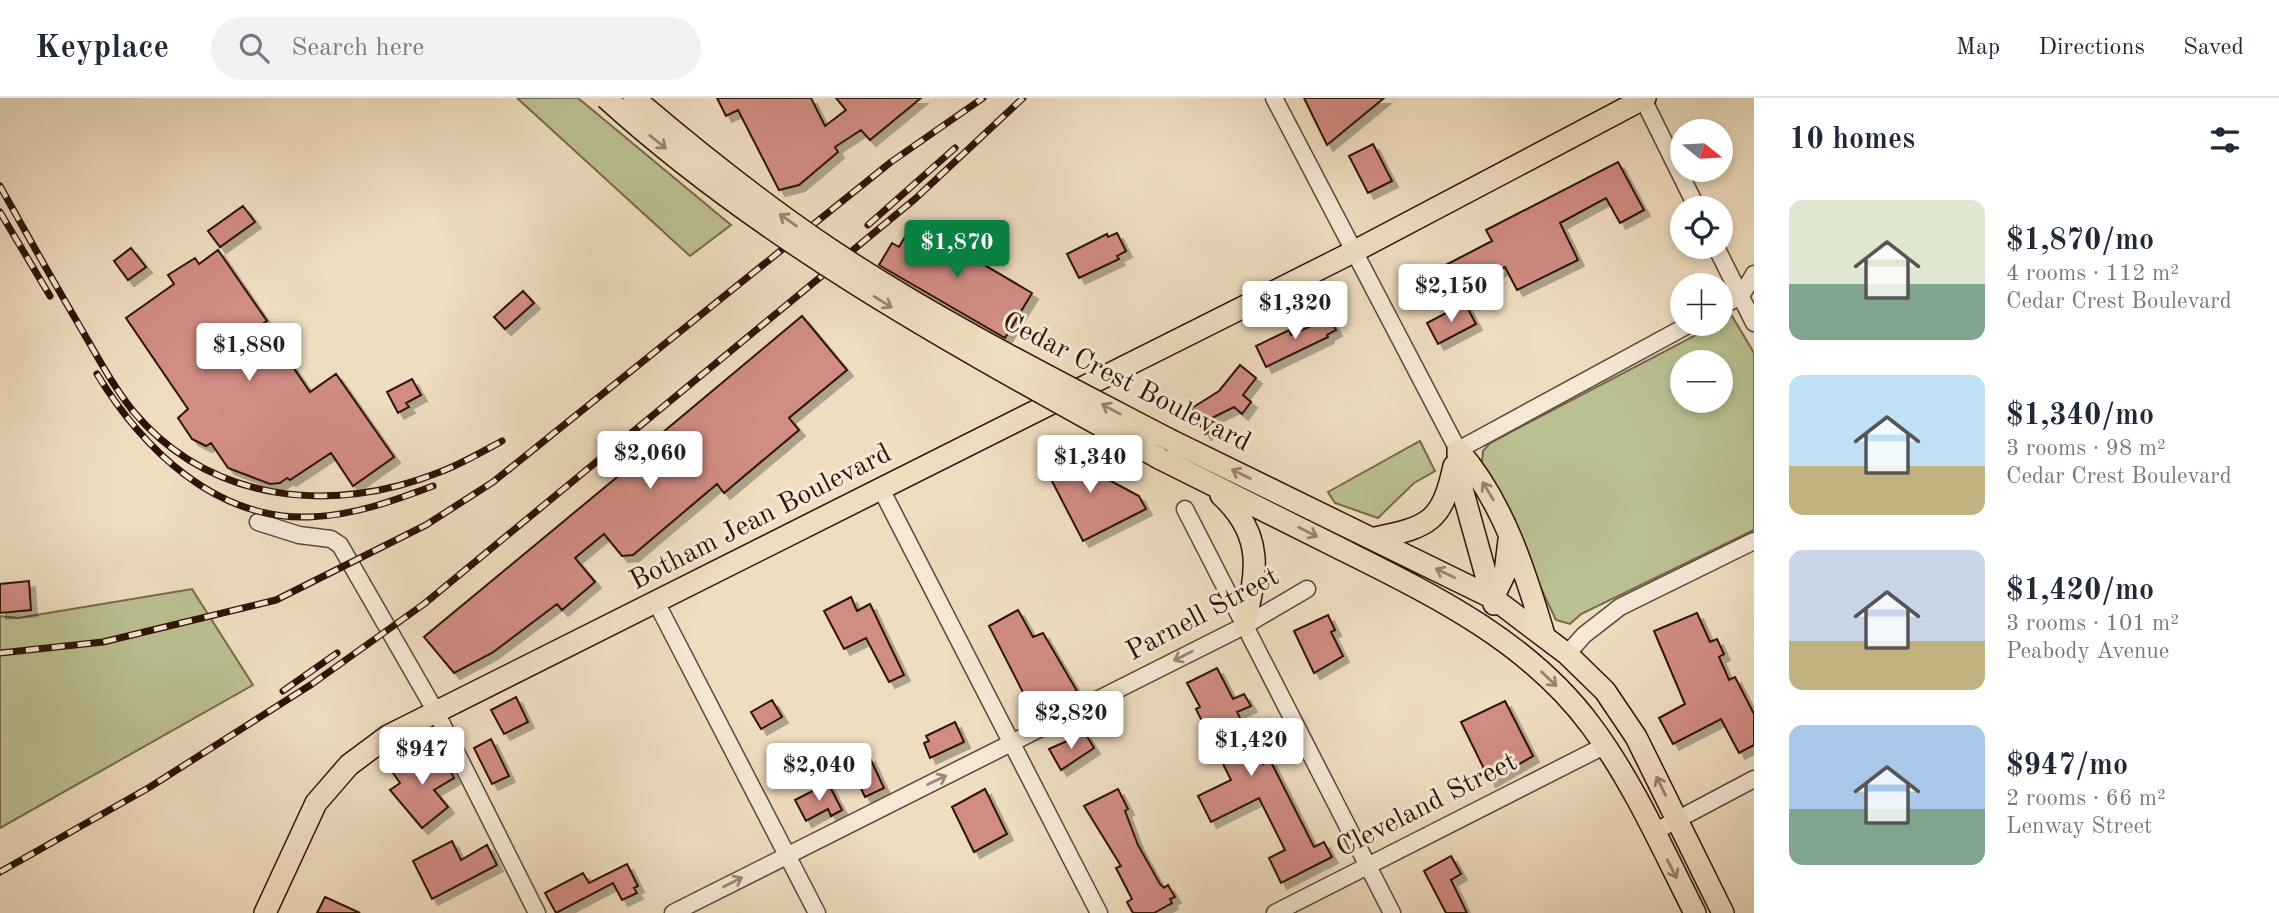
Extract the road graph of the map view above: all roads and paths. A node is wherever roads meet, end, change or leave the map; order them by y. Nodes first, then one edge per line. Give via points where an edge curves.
1 (606, 98) edge
2 (634, 98) edge
3 (1274, 98) edge
4 (1644, 98) edge
5 (1691, 196) edge
6 (1355, 251) junction
7 (1722, 259) edge
8 (1754, 274) edge
9 (1741, 296) junction
10 (1733, 300) edge
11 (1754, 323) edge
12 (1670, 335) edge
13 (1165, 449) junction
14 (1458, 450) junction
15 (1206, 482) junction
16 (881, 489) junction
17 (1185, 509) dead end
18 (258, 522) dead end
19 (1509, 537) junction
20 (1375, 538) junction
21 (1754, 541) edge
22 (1307, 589) dead end
23 (1493, 598) junction
24 (656, 602) junction
25 (1448, 603) junction
26 (1244, 626) junction
27 (1497, 635) junction
28 (1544, 635) junction
29 (1567, 654) junction
30 (436, 712) junction
31 (1011, 743) junction
32 (1604, 746) junction
33 (1754, 779) edge
34 (1678, 819) junction
35 (1654, 832) junction
36 (787, 854) junction
37 (1368, 866) junction
38 (265, 913) edge
39 (537, 913) edge
40 (673, 913) edge
41 (817, 913) edge
42 (1099, 913) edge
43 (1275, 913) edge
44 (1392, 913) edge
45 (1695, 913) edge
46 (1723, 913) edge

1 -> 13 main road, Cedar Crest Boulevard, bridge via 734,202 885,303
13 -> 2 main road, Cedar Crest Boulevard, bridge via 859,268 762,201
3 - 6 street
4 - 5 street
4 - 6 main road, Botham Jean Boulevard
6 - 14 street
6 - 16 main road, Botham Jean Boulevard
7 - 9 street
8 - 9 street
9 - 10 street
9 - 11 street
12 - 14 street
13 - 15 main road, Cedar Crest Boulevard
20 -> 13 main road, Cedar Crest Boulevard
19 -> 14 main road via 1493,500
14 - 20 main road via 1447,497 1438,512 1410,531
14 - 23 main road via 1459,478
15 -> 25 main road, Cedar Crest Boulevard
15 - 26 main road via 1233,507 1251,536 1255,579
16 - 24 main road, Botham Jean Boulevard
16 - 31 street
17 - 26 street
18 - 30 street via 299,536 331,538 340,545
19 - 23 main road via 1505,573
19 - 28 main road
23 -> 20 main road, Cedar Crest Boulevard
21 - 29 street via 1605,617
22 - 26 street, Parnell Street
23 - 25 main road
23 - 27 main road
23 - 28 main road, Cedar Crest Boulevard
24 - 30 main road, Botham Jean Boulevard
24 - 36 street
25 - 27 main road, Cedar Crest Boulevard
26 -> 31 street, Parnell Street
26 - 37 street
27 -> 32 main road, Cedar Crest Boulevard via 1552,681
28 - 29 main road, Cedar Crest Boulevard
34 -> 29 main road, Cedar Crest Boulevard via 1636,737 1605,691
30 - 38 main road, Botham Jean Boulevard via 388,736 349,765 316,803
30 - 39 street
36 -> 31 street, Parnell Street
31 - 42 street
32 - 35 main road, Cedar Crest Boulevard
32 - 37 street, Cleveland Street
33 - 34 street
34 - 35 street
34 - 46 main road, Cedar Crest Boulevard
35 -> 45 main road, Cedar Crest Boulevard
40 -> 36 street, Parnell Street
36 - 41 street
37 - 43 street, Cleveland Street
37 - 44 street

